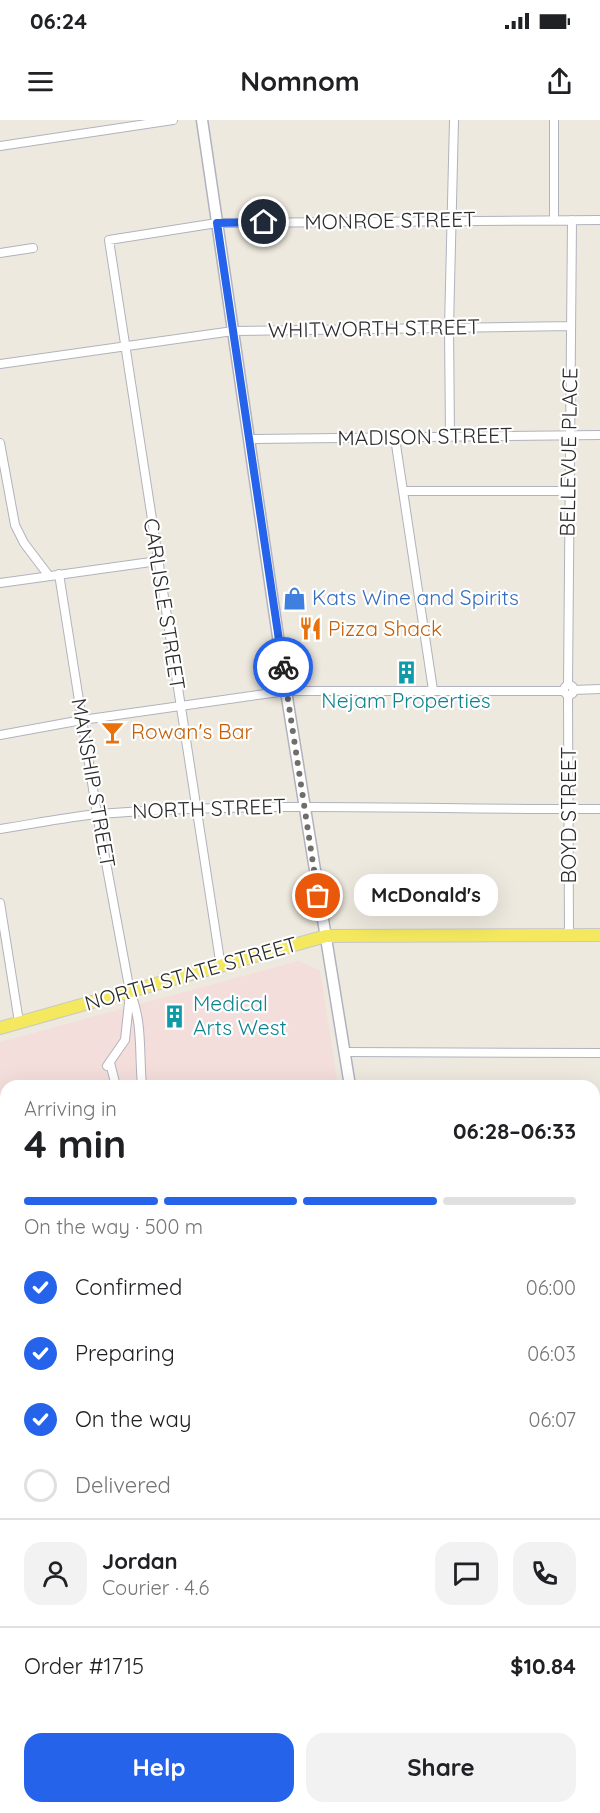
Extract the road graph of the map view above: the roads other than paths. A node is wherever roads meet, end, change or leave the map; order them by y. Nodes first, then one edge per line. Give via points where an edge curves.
1 (173, 120) edge
2 (202, 120) edge
3 (454, 120) edge
4 (554, 120) edge
5 (0, 146) edge
6 (452, 219) junction
7 (554, 220) junction
8 (572, 220) junction
9 (600, 220) edge
10 (217, 223) junction
11 (109, 240) joint
12 (33, 248) dead end
13 (0, 253) edge
14 (570, 326) junction
15 (449, 327) junction
16 (233, 331) junction
17 (126, 346) junction
18 (0, 364) edge
19 (600, 435) edge
20 (569, 436) junction
21 (450, 437) junction
22 (395, 438) junction
23 (249, 439) junction
24 (0, 443) edge
25 (404, 491) junction
26 (568, 491) junction
27 (158, 561) junction
28 (58, 574) junction
29 (49, 576) junction
30 (0, 584) edge
31 (600, 689) edge
32 (433, 690) junction
33 (568, 690) junction
34 (286, 691) junction
35 (180, 706) junction
36 (82, 720) junction
37 (0, 735) edge
38 (306, 806) junction
39 (196, 809) junction
40 (569, 809) junction
41 (600, 809) edge
42 (97, 814) junction
43 (0, 829) edge
44 (0, 903) edge
45 (569, 935) junction
46 (600, 935) edge
47 (326, 936) junction
48 (221, 967) junction
49 (130, 992) junction
50 (19, 1022) junction
51 (0, 1028) edge
52 (345, 1052) junction
53 (600, 1053) edge
54 (114, 1080) edge
55 (142, 1080) edge
56 (349, 1080) edge

1 - 5 street
2 - 10 street
3 - 6 street
4 - 7 street
6 - 7 street, MONROE STREET
6 - 10 street, MONROE STREET
6 - 15 street
7 - 8 street, MONROE STREET
8 - 9 street, MONROE STREET
8 - 14 street, BELLEVUE PLACE
10 - 11 street, MONROE STREET
10 - 16 street
11 - 17 street, CARLISLE STREET
12 - 13 street
14 - 15 street, WHITWORTH STREET
14 - 20 street, BELLEVUE PLACE
15 - 16 street, WHITWORTH STREET
15 - 21 street
16 - 17 street, WHITWORTH STREET
16 - 23 street
17 - 18 street, WHITWORTH STREET
17 - 27 street, CARLISLE STREET
19 - 20 street, MADISON STREET
20 - 21 street, MADISON STREET
20 - 26 street, BELLEVUE PLACE
21 - 22 street, MADISON STREET
22 - 23 street, MADISON STREET
22 - 25 street
23 - 34 street
24 - 29 street via 15,525
25 - 26 street
25 - 32 street
26 - 33 street, BELLEVUE PLACE
27 - 28 street
27 - 35 street, CARLISLE STREET
28 - 29 street
28 - 36 street, MANSHIP STREET
29 - 30 street
31 - 33 street
32 - 33 street
32 - 34 street
33 - 40 street, BOYD STREET
34 - 35 street
34 - 38 street
35 - 36 street
35 - 39 street, CARLISLE STREET
36 - 37 street
36 - 42 street, MANSHIP STREET
38 - 39 street, NORTH STREET
38 - 40 street, NORTH STREET
38 - 47 street
39 - 42 street, NORTH STREET
39 - 48 street, CARLISLE STREET
40 - 41 street, NORTH STREET
40 - 45 street, BOYD STREET
42 - 43 street, NORTH STREET
42 - 49 street, MANSHIP STREET
44 - 50 street
45 - 46 main road, NORTH STATE STREET
45 - 47 main road, NORTH STATE STREET
47 - 48 main road, NORTH STATE STREET
47 - 52 street
48 - 49 main road, NORTH STATE STREET
49 - 50 main road, NORTH STATE STREET
49 - 54 street, MANSHIP STREET via 127,1031 122,1047 109,1064
49 - 55 street, MANSHIP STREET via 141,1041
50 - 51 main road, NORTH STATE STREET
52 - 53 street
52 - 56 street

